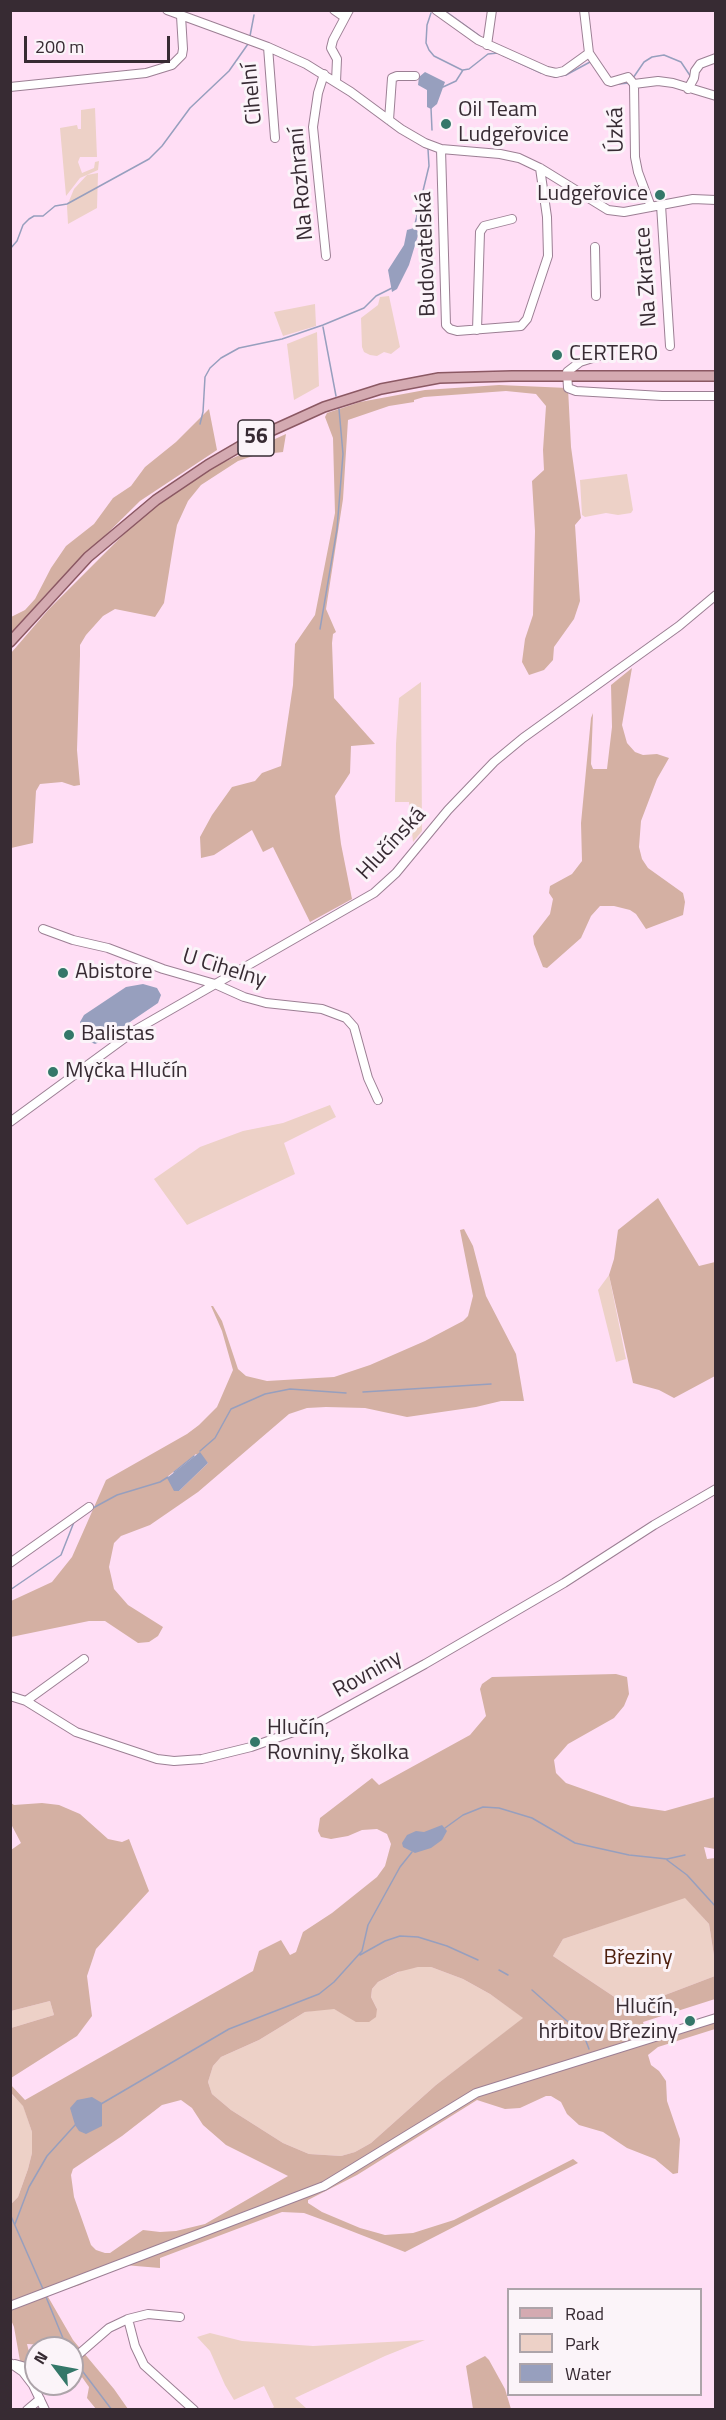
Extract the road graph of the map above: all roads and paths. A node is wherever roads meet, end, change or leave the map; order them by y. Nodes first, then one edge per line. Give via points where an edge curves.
1 (167, 10) edge
2 (334, 10) edge
3 (436, 10) edge
4 (492, 10) edge
5 (584, 10) edge
6 (346, 14) edge
7 (181, 16) junction
8 (487, 45) junction
9 (268, 47) junction
10 (589, 52) junction
11 (716, 58) edge
12 (324, 74) junction
13 (415, 76) dead end
14 (336, 82) junction
15 (634, 84) junction
16 (10, 87) edge
17 (688, 89) junction
18 (716, 96) edge
19 (389, 120) junction
20 (275, 138) dead end
21 (441, 149) junction
22 (540, 168) junction
23 (716, 200) edge
24 (661, 205) junction
25 (651, 207) junction
26 (512, 219) dead end
27 (596, 249) dead end
28 (326, 256) dead end
29 (596, 296) dead end
30 (477, 330) junction
31 (670, 346) dead end
32 (600, 353) dead end
33 (567, 376) junction
34 (716, 376) edge
35 (716, 396) edge
36 (716, 594) edge
37 (10, 642) edge
38 (43, 929) dead end
39 (215, 984) junction
40 (378, 1100) dead end
41 (10, 1122) edge
42 (716, 1489) edge
43 (89, 1508) dead end
44 (10, 1563) edge
45 (84, 1659) dead end
46 (10, 1696) edge
47 (26, 1701) junction
48 (716, 2018) edge
49 (10, 2306) edge
50 (180, 2317) dead end
51 (128, 2319) junction
52 (84, 2350) edge
53 (10, 2363) edge
54 (40, 2399) junction
55 (181, 2399) junction
56 (27, 2409) edge
57 (45, 2409) edge
58 (180, 2409) edge
59 (194, 2409) edge

1 - 7 street
2 - 6 street
3 - 8 street
4 - 8 street
5 - 10 street
6 - 14 street via 331,48 337,59
7 - 9 street
7 - 16 street via 182,55 172,64 146,73
8 - 10 street via 556,73
9 - 12 street
9 - 20 street, Cihelní
10 - 15 street via 608,81 628,76
11 - 17 street via 700,64
12 - 14 street
12 - 28 street, Na Rozhraní via 313,127
13 - 19 street via 392,78
14 - 19 street
15 - 17 street via 658,81
15 - 25 street, Úzká via 635,157
17 - 18 street
19 - 21 street
21 - 22 street via 509,156
21 - 30 street, Budovatelská via 446,325 457,331
22 - 25 street via 608,210 624,212
22 - 30 street, Budovatelská via 548,256 527,320 521,326
23 - 24 street via 693,199
24 - 25 street
24 - 31 street, Na Zkratce
26 - 30 street via 487,225 480,232
27 - 29 street
32 - 33 street via 574,366
33 - 34 main road, 56
33 - 35 street via 568,388 576,391
33 - 37 main road, 56 via 421,381 361,394 294,419 208,465 132,519 68,577
36 - 39 street, Hlučínská via 679,626 494,762 374,893
38 - 39 street, U Cihelny
39 - 40 street, U Cihelny via 254,1000 322,1009 346,1018 354,1027
39 - 41 street, Hlučínská via 126,1036
42 - 47 street, Rovniny via 549,1593 416,1669 316,1724 251,1747 202,1759 166,1760 76,1732
43 - 44 street
45 - 47 street
46 - 47 street, Rovniny
48 - 49 street via 476,2093 324,2186
50 - 51 street via 148,2314
51 - 52 street via 109,2328
51 - 55 street via 144,2365
53 - 54 street via 23,2372
54 - 56 street
54 - 57 street
55 - 58 street
55 - 59 street

